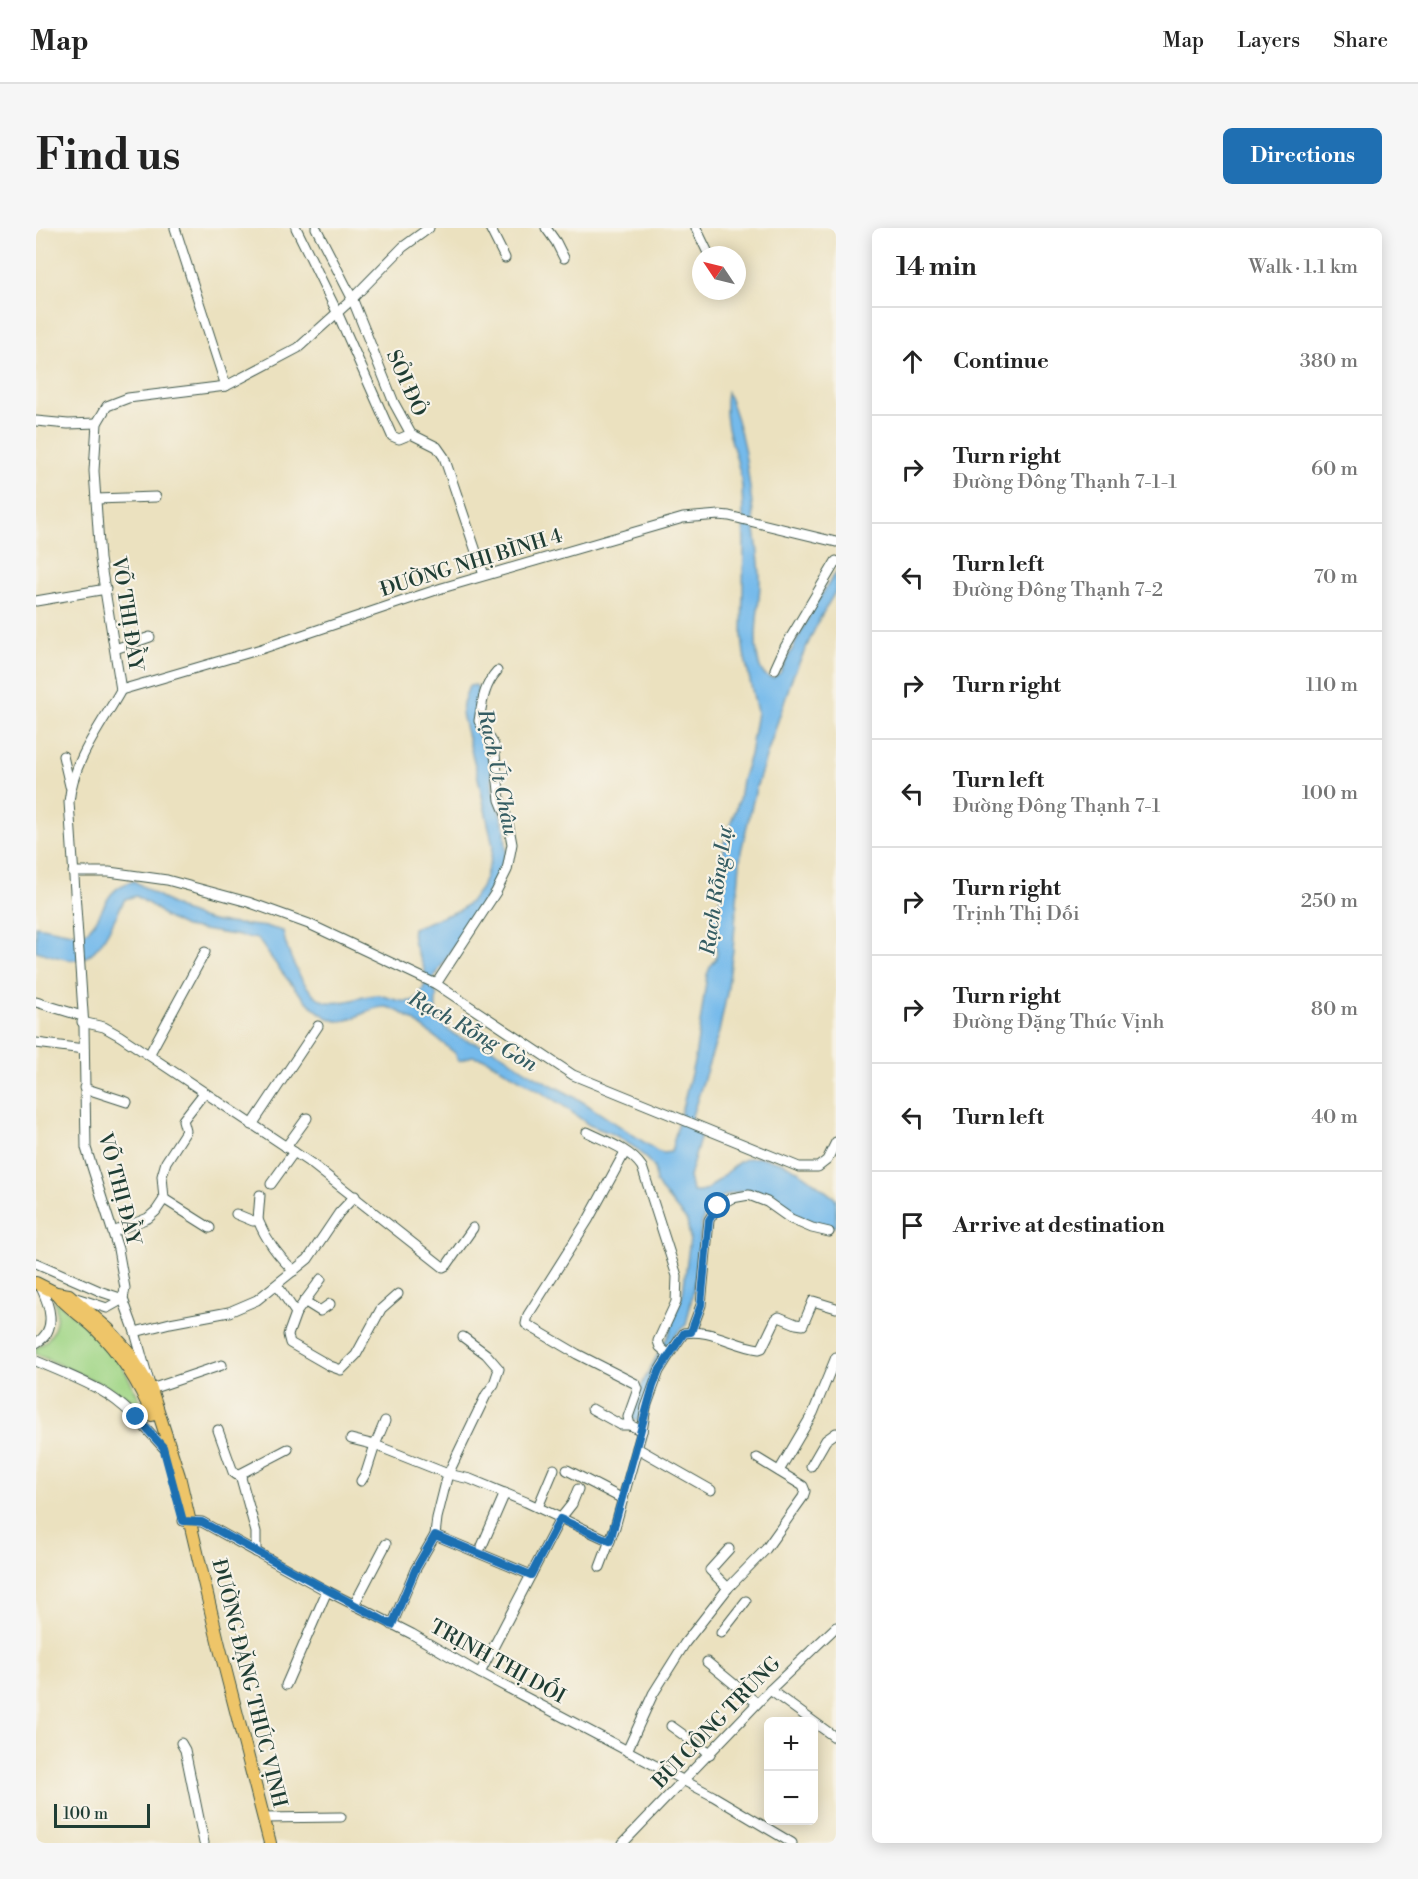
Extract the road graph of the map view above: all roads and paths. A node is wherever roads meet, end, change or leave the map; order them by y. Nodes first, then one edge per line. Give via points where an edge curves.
1 (175, 228) edge
2 (296, 228) edge
3 (316, 228) edge
4 (429, 228) edge
5 (490, 228) edge
6 (546, 228) edge
7 (696, 228) edge
8 (705, 246) edge
9 (505, 258) dead end
10 (564, 258) dead end
11 (350, 300) junction
12 (339, 311) junction
13 (226, 386) junction
14 (36, 421) edge
15 (97, 423) junction
16 (411, 434) junction
17 (156, 496) dead end
18 (96, 499) junction
19 (836, 542) edge
20 (836, 561) edge
21 (484, 575) junction
22 (106, 589) junction
23 (36, 601) edge
24 (150, 637) dead end
25 (115, 649) junction
26 (775, 669) dead end
27 (497, 671) dead end
28 (121, 690) junction
29 (63, 756) dead end
30 (70, 786) junction
31 (73, 872) junction
32 (205, 952) dead end
33 (431, 982) junction
34 (36, 1002) edge
35 (82, 1019) junction
36 (318, 1026) dead end
37 (36, 1043) edge
38 (84, 1049) junction
39 (149, 1055) junction
40 (84, 1088) junction
41 (204, 1093) junction
42 (127, 1102) dead end
43 (307, 1118) dead end
44 (252, 1125) junction
45 (587, 1132) dead end
46 (836, 1142) edge
47 (290, 1150) junction
48 (625, 1152) junction
49 (271, 1184) dead end
50 (260, 1195) dead end
51 (355, 1196) junction
52 (164, 1199) junction
53 (236, 1214) dead end
54 (258, 1220) junction
55 (210, 1228) dead end
56 (473, 1228) dead end
57 (113, 1232) junction
58 (829, 1232) dead end
59 (36, 1263) edge
60 (294, 1271) junction
61 (321, 1280) dead end
62 (38, 1284) edge
63 (277, 1285) junction
64 (56, 1293) junction
65 (398, 1294) dead end
66 (69, 1295) junction
67 (123, 1299) junction
68 (304, 1302) junction
69 (330, 1304) dead end
70 (836, 1308) edge
71 (296, 1313) junction
72 (135, 1332) junction
73 (691, 1332) junction
74 (463, 1337) dead end
75 (36, 1343) edge
76 (665, 1352) junction
77 (836, 1357) edge
78 (36, 1361) edge
79 (222, 1365) dead end
80 (151, 1389) junction
81 (592, 1409) dead end
82 (385, 1420) dead end
83 (630, 1425) junction
84 (218, 1430) dead end
85 (642, 1431) junction
86 (836, 1433) edge
87 (351, 1439) dead end
88 (375, 1445) junction
89 (163, 1447) junction
90 (637, 1448) junction
91 (288, 1449) dead end
92 (757, 1458) dead end
93 (811, 1466) dead end
94 (554, 1469) dead end
95 (567, 1470) dead end
96 (779, 1471) junction
97 (448, 1474) junction
98 (241, 1478) junction
99 (361, 1481) dead end
100 (578, 1489) dead end
101 (711, 1491) dead end
102 (505, 1493) junction
103 (623, 1499) junction
104 (538, 1507) junction
105 (560, 1519) junction
106 (186, 1521) junction
107 (435, 1535) junction
108 (610, 1541) junction
109 (386, 1544) dead end
110 (482, 1546) dead end
111 (729, 1549) dead end
112 (256, 1552) junction
113 (600, 1567) dead end
114 (531, 1575) junction
115 (728, 1588) junction
116 (327, 1591) junction
117 (746, 1601) dead end
118 (354, 1605) junction
119 (392, 1625) junction
120 (836, 1627) edge
121 (722, 1633) dead end
122 (707, 1662) dead end
123 (480, 1673) junction
124 (286, 1685) dead end
125 (770, 1690) junction
126 (757, 1704) junction
127 (805, 1717) edge
128 (671, 1726) dead end
129 (818, 1727) edge
130 (836, 1738) edge
131 (181, 1743) dead end
132 (627, 1751) junction
133 (710, 1754) junction
134 (684, 1781) junction
135 (341, 1817) dead end
136 (263, 1818) junction
137 (204, 1843) edge
138 (265, 1843) edge
139 (270, 1843) edge
140 (623, 1843) edge
141 (792, 1843) edge

1 - 13 street
2 - 12 street
3 - 11 street, SỎI ĐỎ
4 - 11 street via 403,247
5 - 9 street
6 - 10 street
7 - 8 street
11 - 12 street
11 - 16 street, SỎI ĐỎ
12 - 13 street via 297,348
12 - 16 street via 392,436 399,439
13 - 15 street via 128,398 107,406
14 - 15 street
15 - 18 street, VÕ THỊ ĐẦY
16 - 21 street, SỎI ĐỎ via 437,447 444,457
17 - 18 street
18 - 22 street, VÕ THỊ ĐẦY
19 - 21 street, ĐƯỜNG NHỊ BÌNH 4 via 719,515 683,518
20 - 26 street
21 - 28 street, ĐƯỜNG NHỊ BÌNH 4 via 261,649
22 - 23 street
22 - 25 street, VÕ THỊ ĐẦY
24 - 25 street
25 - 28 street, VÕ THỊ ĐẦY
27 - 33 street via 483,699 480,721 494,745 500,800 512,844 507,870 496,892
28 - 30 street, VÕ THỊ ĐẦY via 82,756
29 - 30 street
30 - 31 street, VÕ THỊ ĐẦY
31 - 33 street via 151,876 248,902 309,924
31 - 35 street, VÕ THỊ ĐẦY
32 - 39 street
33 - 46 street via 573,1075 799,1167 818,1167 827,1160
34 - 35 street
35 - 38 street, VÕ THỊ ĐẦY
35 - 39 street via 104,1027
36 - 44 street
37 - 38 street
38 - 40 street, VÕ THỊ ĐẦY
39 - 41 street
40 - 42 street
40 - 57 street, VÕ THỊ ĐẦY via 86,1148
41 - 44 street
41 - 52 street via 183,1120 186,1131 166,1162 162,1176
43 - 47 street
44 - 47 street
45 - 48 street
47 - 49 street
47 - 51 street
48 - 76 street via 642,1167 678,1276 676,1302 658,1337
48 - 83 street via 526,1324 636,1384 638,1389 628,1417
50 - 54 street
51 - 56 street via 443,1267
51 - 60 street via 308,1259
52 - 55 street
52 - 57 street via 148,1218
53 - 54 street
54 - 60 street via 281,1259
57 - 67 street, VÕ THỊ ĐẦY via 125,1288
58 - 73 street via 791,1219 749,1195 718,1206 709,1220 701,1305
59 - 67 street
60 - 63 street
61 - 68 street
62 - 64 main road, ĐƯỜNG ĐẶNG THÚC VỊNH
62 - 75 street via 51,1315 46,1335
63 - 71 street
63 - 72 street via 257,1300 230,1312
64 - 66 main road, ĐƯỜNG ĐẶNG THÚC VỊNH
64 - 89 main road, ĐƯỜNG ĐẶNG THÚC VỊNH via 92,1325 129,1369 148,1404
65 - 71 street via 381,1310 356,1355 341,1370 290,1343 288,1335
66 - 67 street via 107,1308
66 - 80 main road, ĐƯỜNG ĐẶNG THÚC VỊNH via 127,1350
67 - 72 street, VÕ THỊ ĐẦY
68 - 69 street via 320,1311
68 - 71 street
70 - 73 street via 813,1301 802,1325 779,1317 759,1349
72 - 80 street, VÕ THỊ ĐẦY
73 - 76 street via 684,1333
74 - 97 street via 499,1369
76 - 85 street
77 - 96 street via 813,1413
78 - 89 street via 116,1401
79 - 80 street
80 - 106 main road, ĐƯỜNG ĐẶNG THÚC VỊNH via 179,1476
81 - 83 street via 621,1425
82 - 88 street
83 - 85 street
84 - 98 street via 233,1472
85 - 90 street
86 - 93 street via 826,1440
87 - 88 street
88 - 97 street
88 - 99 street
89 - 106 main road, ĐƯỜNG ĐẶNG THÚC VỊNH
90 - 101 street
90 - 103 street
91 - 98 street via 248,1468
92 - 96 street
94 - 104 street
95 - 103 street
96 - 115 street via 803,1486 803,1497 766,1549
97 - 102 street
97 - 107 street
98 - 112 street via 256,1532
100 - 105 street
102 - 104 street
102 - 110 street
103 - 108 street
104 - 105 street
105 - 108 street
105 - 114 street
106 - 112 street, TRỊNH THỊ DỐI via 202,1522
106 - 136 main road, ĐƯỜNG ĐẶNG THÚC VỊNH
106 - 138 main road, ĐƯỜNG ĐẶNG THÚC VỊNH via 221,1678
107 - 114 street
107 - 119 street
108 - 113 street
109 - 118 street
111 - 115 street via 710,1570
112 - 116 street, TRỊNH THỊ DỐI
114 - 123 street
115 - 132 street via 685,1643 653,1694
116 - 118 street, TRỊNH THỊ DỐI
116 - 124 street
117 - 121 street
118 - 119 street, TRỊNH THỊ DỐI
119 - 123 street, TRỊNH THỊ DỐI
120 - 125 street, BÙI CÔNG TRỪNG
122 - 126 street
123 - 132 street, TRỊNH THỊ DỐI
125 - 126 street, BÙI CÔNG TRỪNG
125 - 127 street
126 - 133 street, BÙI CÔNG TRỪNG
128 - 133 street
129 - 130 street
131 - 137 street
132 - 134 street, TRỊNH THỊ DỐI
133 - 134 street, BÙI CÔNG TRỪNG
134 - 140 street, BÙI CÔNG TRỪNG
134 - 141 street, TRỊNH THỊ DỐI
135 - 136 street
136 - 139 main road, ĐƯỜNG ĐẶNG THÚC VỊNH

